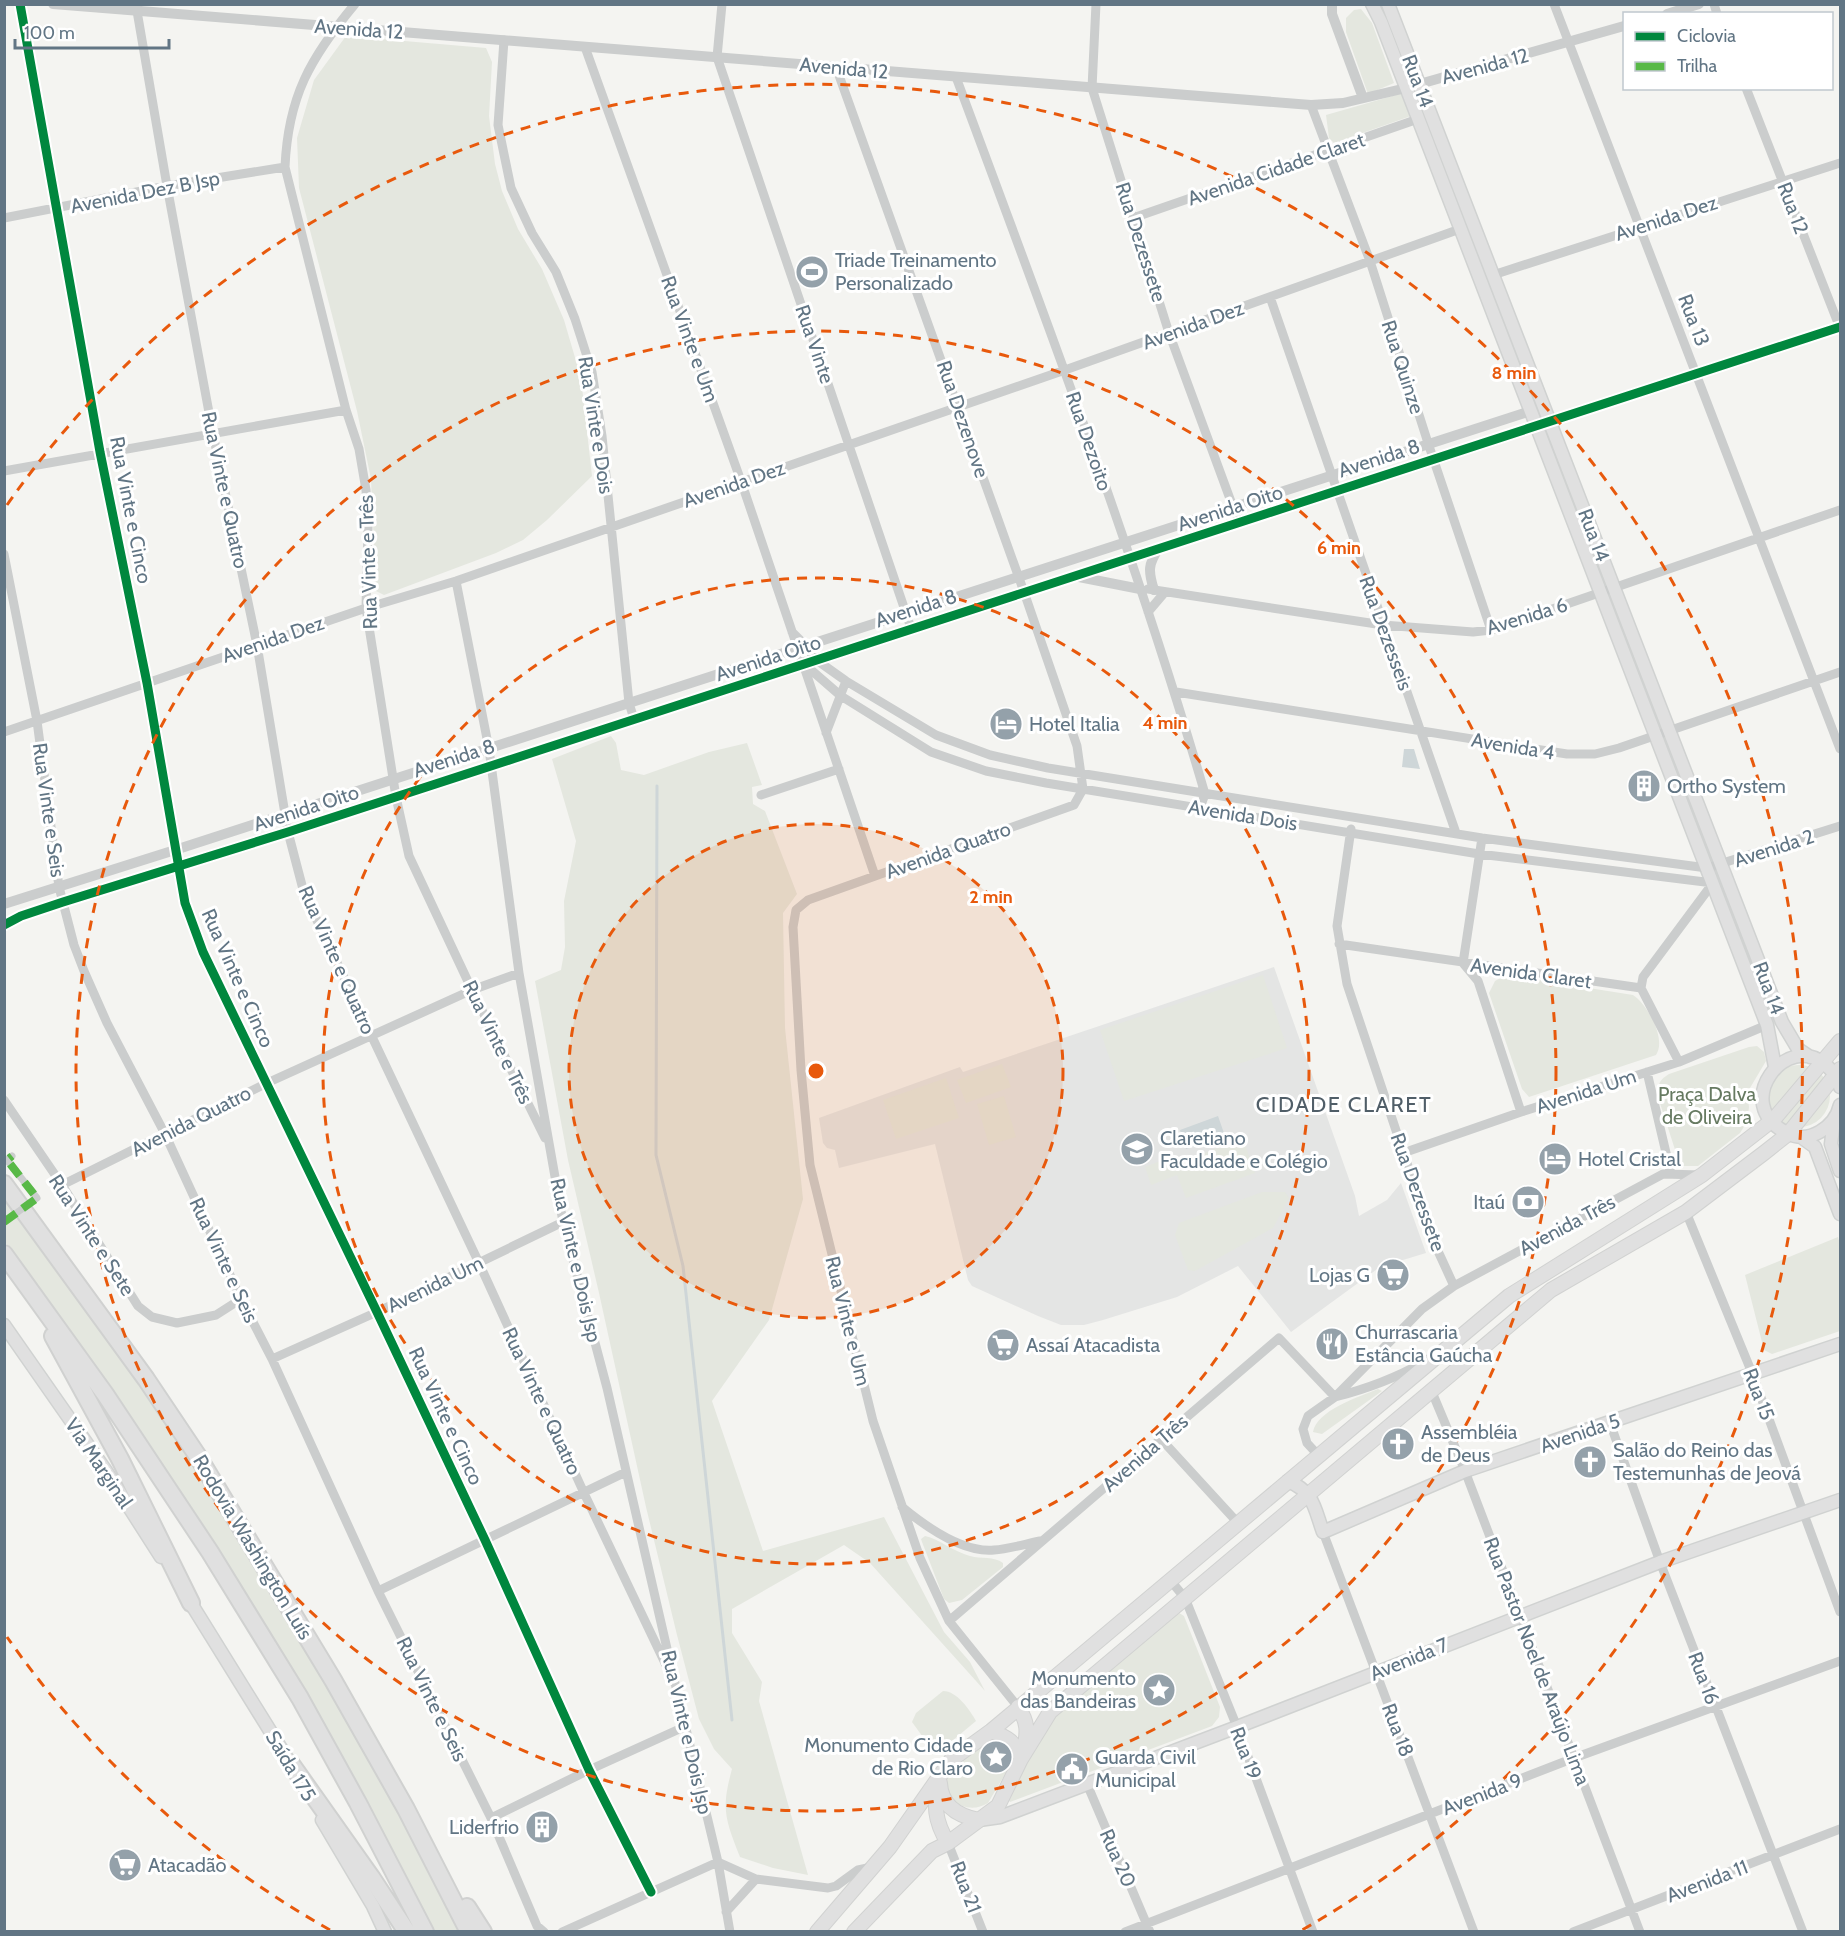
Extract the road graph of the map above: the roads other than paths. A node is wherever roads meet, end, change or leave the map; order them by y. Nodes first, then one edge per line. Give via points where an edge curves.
1 (20, 4) edge
2 (53, 4) edge
3 (355, 4) edge
4 (722, 4) edge
5 (1096, 4) edge
6 (1332, 4) edge
7 (1372, 4) edge
8 (1388, 4) edge
9 (1554, 4) edge
10 (1699, 4) edge
11 (138, 8) edge
12 (1673, 12) edge
13 (1623, 26) edge
14 (336, 27) junction
15 (504, 40) junction
16 (1569, 43) junction
17 (585, 47) junction
18 (717, 57) junction
19 (836, 67) junction
20 (957, 77) junction
21 (1419, 83) junction
22 (1092, 87) junction
23 (1406, 88) junction
24 (1747, 90) edge
25 (1363, 98) junction
26 (1311, 105) junction
27 (1418, 119) junction
28 (1329, 151) junction
29 (1840, 163) edge
30 (285, 167) junction
31 (1783, 181) junction
32 (167, 186) junction
33 (57, 209) junction
34 (4, 218) edge
35 (1133, 218) junction
36 (1639, 227) junction
37 (1460, 229) junction
38 (1370, 261) junction
39 (1493, 275) junction
40 (1270, 297) junction
41 (1840, 327) edge
42 (1169, 333) junction
43 (1065, 370) junction
44 (1695, 374) junction
45 (958, 407) junction
46 (345, 410) junction
47 (1531, 411) junction
48 (1551, 421) junction
49 (1536, 426) junction
50 (213, 434) junction
51 (1428, 443) junction
52 (849, 444) junction
53 (100, 452) junction
54 (1434, 460) junction
55 (4, 471) edge
56 (1330, 476) junction
57 (741, 481) junction
58 (1336, 491) junction
59 (1233, 507) junction
60 (1840, 510) edge
61 (1240, 522) junction
62 (610, 526) junction
63 (1759, 538) junction
64 (1124, 542) junction
65 (1159, 548) junction
66 (4, 554) edge
67 (1129, 558) junction
68 (1074, 576) junction
69 (1018, 577) junction
70 (456, 581) junction
71 (1614, 587) junction
72 (1140, 589) junction
73 (1160, 591) junction
74 (1024, 592) junction
75 (1599, 592) junction
76 (366, 608) junction
77 (1148, 612) junction
78 (906, 613) junction
79 (1383, 625) junction
80 (911, 628) junction
81 (1491, 630) junction
82 (257, 645) junction
83 (802, 647) junction
84 (815, 659) junction
85 (803, 663) junction
86 (1840, 672) edge
87 (846, 681) junction
88 (1814, 681) junction
89 (147, 683) junction
90 (686, 685) junction
91 (1176, 692) junction
92 (841, 696) junction
93 (692, 700) junction
94 (629, 703) junction
95 (634, 719) junction
96 (37, 721) junction
97 (1422, 731) junction
98 (4, 732) edge
99 (1671, 732) junction
100 (826, 733) junction
101 (1655, 737) junction
102 (489, 748) junction
103 (1840, 749) edge
104 (491, 765) junction
105 (839, 769) junction
106 (1081, 773) junction
107 (394, 780) junction
108 (1083, 789) junction
109 (1205, 794) junction
110 (761, 795) dead end
111 (396, 796) junction
112 (1222, 796) junction
113 (1200, 808) junction
114 (1220, 811) junction
115 (285, 815) junction
116 (1353, 817) junction
117 (1840, 826) edge
118 (288, 832) junction
119 (1351, 832) junction
120 (1455, 833) junction
121 (1482, 838) junction
122 (176, 850) junction
123 (1479, 854) junction
124 (1722, 864) junction
125 (179, 866) junction
126 (1707, 868) junction
127 (875, 876) junction
128 (1713, 883) junction
129 (59, 887) junction
130 (63, 902) junction
131 (804, 902) joint
132 (4, 904) edge
133 (4, 925) edge
134 (1339, 944) junction
135 (1463, 963) junction
136 (519, 973) junction
137 (1641, 988) junction
138 (472, 990) junction
139 (1767, 1025) junction
140 (371, 1036) junction
141 (1840, 1041) edge
142 (1816, 1060) junction
143 (1679, 1062) junction
144 (1775, 1067) junction
145 (1647, 1072) junction
146 (1839, 1077) edge
147 (267, 1083) junction
148 (4, 1100) edge
149 (1840, 1105) edge
150 (1521, 1112) junction
151 (1834, 1120) junction
152 (1771, 1122) junction
153 (165, 1134) junction
154 (1794, 1135) junction
155 (550, 1148) junction
156 (1403, 1153) junction
157 (12, 1156) dead end
158 (1840, 1171) edge
159 (1671, 1174) junction
160 (1702, 1175) junction
161 (4, 1184) edge
162 (62, 1185) junction
163 (1686, 1212) junction
164 (1840, 1214) edge
165 (4, 1222) edge
166 (563, 1222) junction
167 (8, 1258) edge
168 (479, 1263) junction
169 (1454, 1286) junction
170 (241, 1299) junction
171 (377, 1312) junction
172 (4, 1324) edge
173 (1840, 1344) edge
174 (1442, 1352) junction
175 (272, 1359) junction
176 (1752, 1373) junction
177 (1432, 1392) junction
178 (1335, 1397) junction
179 (1610, 1423) junction
180 (1161, 1439) junction
181 (1318, 1455) junction
182 (1465, 1471) junction
183 (626, 1472) junction
184 (1288, 1481) junction
185 (584, 1493) junction
186 (1309, 1494) junction
187 (1840, 1500) edge
188 (902, 1507) junction
189 (1803, 1513) junction
190 (1238, 1523) junction
191 (1323, 1532) junction
192 (485, 1540) junction
193 (1042, 1541) junction
194 (1205, 1550) junction
195 (1660, 1562) junction
196 (1218, 1570) junction
197 (1170, 1580) junction
198 (378, 1592) junction
199 (1185, 1598) junction
200 (1143, 1602) junction
201 (191, 1603) junction
202 (1840, 1612) edge
203 (1520, 1615) junction
204 (1160, 1619) junction
205 (949, 1621) junction
206 (1840, 1661) edge
207 (1376, 1673) junction
208 (675, 1684) junction
209 (1715, 1706) junction
210 (1018, 1707) junction
211 (686, 1726) junction
212 (1237, 1727) junction
213 (991, 1731) junction
214 (1574, 1758) junction
215 (1021, 1760) junction
216 (291, 1764) junction
217 (589, 1770) junction
218 (940, 1775) junction
219 (1087, 1784) junction
220 (406, 1809) junction
221 (1431, 1814) junction
222 (491, 1818) junction
223 (979, 1820) junction
224 (1840, 1829) edge
225 (948, 1843) junction
226 (1773, 1856) junction
227 (718, 1862) junction
228 (874, 1866) junction
229 (1289, 1868) junction
230 (756, 1879) junction
231 (651, 1892) junction
232 (1631, 1910) junction
233 (726, 1912) junction
234 (1148, 1927) edge
235 (385, 1932) edge
236 (407, 1932) edge
237 (425, 1932) edge
238 (469, 1932) edge
239 (483, 1932) edge
240 (544, 1932) edge
241 (562, 1932) edge
242 (730, 1932) edge
243 (817, 1932) edge
244 (854, 1932) edge
245 (983, 1932) edge
246 (1125, 1932) edge
247 (1313, 1932) edge
248 (1474, 1932) edge
249 (1573, 1932) edge
250 (1640, 1932) edge
251 (1803, 1932) edge

1 - 33 street, Rua Vinte e Cinco
2 - 11 street, Avenida 12
3 - 14 street, Rua Vinte e Três
4 - 18 street, Rua Vinte
5 - 22 street, Rua Dezessete
6 - 25 street via 1332,14
7 - 23 main road, Rua 14
8 - 21 main road, Rua 14
9 - 16 street, Rua 13
10 - 12 street
11 - 14 street, Avenida 12
11 - 32 street, Rua Vinte e Quatro
13 - 16 street, Avenida 12
14 - 15 street, Avenida 12
14 - 30 street, Rua Vinte e Três via 307,71 296,101
15 - 17 street, Avenida 12
15 - 62 street, Rua Vinte e Dois via 498,125 511,188 556,272 592,372
16 - 21 street, Avenida 12
16 - 36 street, Rua 13
17 - 18 street, Avenida 12
17 - 57 street, Rua Vinte e Um
18 - 19 street, Avenida 12
18 - 52 street, Rua Vinte
19 - 20 street, Avenida 12
19 - 45 street, Rua Dezenove
20 - 22 street, Avenida 12
20 - 43 street, Rua Dezoito
21 - 23 street, Avenida 12
21 - 39 main road, Rua 14
22 - 26 street, Avenida 12
22 - 35 street, Rua Dezessete
23 - 25 street, Avenida 12
23 - 27 main road, Rua 14
24 - 31 street, Rua 12
25 - 26 street, Avenida 12
26 - 28 street, Rua Quinze
27 - 28 street, Avenida Cidade Claret
27 - 37 main road, Rua 14
28 - 35 street, Avenida Cidade Claret
28 - 38 street, Rua Quinze
29 - 31 street, Avenida Dez
30 - 32 street, Avenida Dez B Jsp
30 - 46 street, Rua Vinte e Três
31 - 36 street, Avenida Dez
31 - 41 street, Rua 12
32 - 33 street, Avenida Dez B Jsp
32 - 50 street, Rua Vinte e Quatro
33 - 34 street, Avenida Dez B Jsp
33 - 53 street, Rua Vinte e Cinco
35 - 42 street, Rua Dezessete
36 - 39 street, Avenida Dez
36 - 44 street, Rua 13
37 - 38 street, Avenida Dez
37 - 47 main road, Rua 14
38 - 40 street, Avenida Dez
38 - 51 street, Rua Quinze
39 - 48 main road, Rua 14
40 - 42 street, Avenida Dez
40 - 56 street, Rua Dezesseis
41 - 44 street, Avenida 8
42 - 43 street, Avenida Dez
42 - 59 street, Rua Dezessete
43 - 45 street, Avenida Dez
43 - 64 street, Rua Dezoito
44 - 48 street, Avenida 8
44 - 63 street, Rua 13
45 - 52 street, Avenida Dez
45 - 69 street, Rua Dezenove
46 - 50 street
46 - 76 street, Rua Vinte e Três via 359,449 366,490
47 - 49 main road, Rua 14
47 - 51 street, Avenida Oito
48 - 49 street, Avenida 8
48 - 71 main road, Rua 14
49 - 54 street, Avenida 8
49 - 75 main road, Rua 14
50 - 53 street
50 - 82 street, Rua Vinte e Quatro
51 - 54 street, Rua Quinze
51 - 56 street, Avenida Oito
52 - 57 street, Avenida Dez
52 - 78 street, Rua Vinte
53 - 55 street
53 - 89 street, Rua Vinte e Cinco
54 - 58 street, Avenida 8
54 - 81 street, Rua Quinze
56 - 58 street, Rua Dezesseis
56 - 59 street, Avenida Oito
57 - 62 street, Avenida Dez
57 - 83 street, Rua Vinte e Um via 792,632
58 - 61 street, Avenida 8
58 - 79 street, Rua Dezesseis
59 - 61 street, Rua Dezessete
59 - 64 street, Avenida Oito
60 - 63 street, Avenida 6
61 - 65 street, Avenida 8
62 - 70 street, Avenida Dez
62 - 94 street, Rua Vinte e Dois
63 - 71 street, Avenida 6
63 - 88 street, Rua 13
64 - 67 street, Rua Dezoito
64 - 69 street, Avenida Oito
65 - 67 street, Avenida 8
65 - 73 street via 1150,561 1150,577
66 - 96 street, Rua Vinte e Seis
67 - 68 street, Avenida 8
67 - 72 street, Rua Dezoito
68 - 72 street
68 - 74 street, Avenida 8
69 - 74 street, Rua Dezenove
69 - 78 street, Avenida Oito
70 - 76 street, Avenida Dez
70 - 102 street, Rua Vinte e Dois Jsp
71 - 75 street, Avenida 6
71 - 99 main road, Rua 14
72 - 73 street, Avenida 6
72 - 77 street, Rua Dezoito
73 - 77 street
73 - 79 street, Avenida 6
74 - 80 street, Avenida 8
74 - 106 street, Rua Dezenove via 1077,746
75 - 81 street, Avenida 6
75 - 101 main road, Rua 14
76 - 82 street, Avenida Dez
76 - 107 street, Rua Vinte e Três
77 - 91 street, Rua Dezoito
78 - 80 street, Rua Vinte
78 - 83 street, Avenida Oito
79 - 81 street, Avenida 6
79 - 97 street, Rua Dezesseis
80 - 84 street, Avenida 8
82 - 89 street, Avenida Dez
82 - 115 street, Rua Vinte e Quatro
83 - 84 street, Avenida Dois
83 - 85 street, Rua Vinte e Um
83 - 90 street, Avenida Oito
84 - 85 street, Avenida 8
84 - 87 street, Avenida Dois
85 - 92 street, Avenida Dois
85 - 93 street, Avenida 8
85 - 100 street, Rua Vinte e Um
86 - 88 street, Avenida 4
87 - 92 street
87 - 106 street, Avenida Dois via 936,735 990,755
88 - 99 street, Avenida 4
88 - 103 street, Rua 13
89 - 96 street, Avenida Dez
89 - 122 street, Rua Vinte e Cinco
90 - 93 street
90 - 94 street, Avenida Oito
91 - 97 street, Avenida 4
91 - 109 street, Rua Dezoito
92 - 100 street
92 - 108 street, Avenida Dois via 931,752 986,771
93 - 95 street, Avenida 8
94 - 95 street, Rua Vinte e Dois
94 - 102 street, Avenida Oito
95 - 104 street, Avenida 8
96 - 98 street, Avenida Dez
96 - 129 street, Rua Vinte e Seis
97 - 101 street, Avenida 4 via 1567,754 1595,754
97 - 120 street, Rua Dezesseis
99 - 101 street, Avenida 4
99 - 124 main road, Rua 14
100 - 105 street, Rua Vinte e Um
101 - 126 main road, Rua 14
102 - 104 street, Rua Vinte e Dois Jsp
102 - 107 street, Avenida Oito
104 - 111 street, Avenida 8
104 - 136 street, Rua Vinte e Dois Jsp
105 - 110 street
105 - 127 street, Rua Vinte e Um
106 - 108 street, Rua Dezenove
106 - 109 street, Avenida Dois
107 - 111 street, Rua Vinte e Três
107 - 115 street, Avenida Oito
108 - 113 street, Avenida Dois
108 - 127 street, Avenida Quatro via 1074,805
109 - 112 street, Avenida Dois
109 - 113 street
111 - 118 street, Avenida 8
111 - 138 street, Rua Vinte e Três via 409,856
112 - 114 street
112 - 116 street, Avenida Dois
113 - 114 street, Avenida Dois
114 - 119 street, Avenida Dois
115 - 118 street, Rua Vinte e Quatro
115 - 122 street, Avenida Oito
116 - 119 street, Rua Dezessete
116 - 120 street, Avenida Dois
117 - 124 street, Avenida 2
118 - 125 street, Avenida 8
118 - 140 street, Rua Vinte e Quatro via 304,893
119 - 123 street, Avenida Dois
119 - 134 street, Rua Dezessete via 1337,927
120 - 121 street, Avenida Dois
121 - 123 street
121 - 126 street, Avenida Dois
122 - 125 street, Rua Vinte e Cinco
122 - 129 street, Avenida Oito
123 - 128 street, Avenida Dois
123 - 135 street
124 - 126 street, Avenida 2
124 - 142 main road, Rua 14 via 1782,1022 1798,1049
125 - 130 street, Avenida 8
125 - 147 street, Rua Vinte e Cinco via 199,944
126 - 128 main road, Rua 14
127 - 131 street, Avenida Quatro
128 - 137 street via 1643,977
128 - 139 main road, Rua 14
129 - 130 street, Rua Vinte e Seis
129 - 132 street, Avenida Oito
130 - 133 street, Avenida 8
130 - 153 street, Rua Vinte e Seis via 84,971
131 - 188 street, Rua Vinte e Um via 796,910 793,927 810,1165 873,1421
134 - 135 street, Avenida Claret
134 - 156 street, Rua Dezessete via 1347,984
135 - 137 street, Avenida Claret
135 - 150 street via 1478,981
136 - 138 street, Avenida Quatro
136 - 155 street, Rua Vinte e Dois Jsp
137 - 143 street
138 - 140 street, Avenida Quatro
138 - 155 street, Rua Vinte e Três
139 - 143 street, Avenida Um
139 - 144 main road, Rua 14
140 - 147 street, Avenida Quatro
140 - 168 street, Rua Vinte e Quatro
141 - 142 main road
142 - 144 main road via 1795,1057
142 - 146 main road, Rua 14
142 - 152 main road
143 - 145 street, Avenida Um
144 - 152 main road via 1766,1078 1762,1096
145 - 150 street, Avenida Um
145 - 159 street
146 - 154 main road
147 - 153 street, Avenida Quatro
147 - 171 street, Rua Vinte e Cinco
148 - 162 street, Rua Vinte e Sete
149 - 151 main road
150 - 156 street, Avenida Um
151 - 154 main road via 1818,1133
151 - 158 main road via 1831,1144
152 - 154 main road
152 - 160 main road
153 - 162 street, Avenida Quatro
153 - 170 street, Rua Vinte e Seis
154 - 163 main road
154 - 164 main road via 1815,1147
155 - 166 street, Rua Vinte e Dois Jsp
156 - 169 street, Rua Dezessete via 1432,1238
157 - 165 street, bridge via 8,1160 37,1198
159 - 160 street, Avenida Três
159 - 169 street, Avenida Três via 1663,1174
160 - 174 main road via 1509,1296
161 - 220 highway, Rodovia Washington Luís via 197,1455 300,1623
162 - 170 street, Rua Vinte e Sete via 138,1306 152,1317 177,1323 200,1319 216,1315
163 - 176 street, Rua 15
163 - 177 main road via 1551,1290
166 - 168 street, Avenida Um
166 - 183 street, Rua Vinte e Dois Jsp
167 - 201 highway via 85,1393
167 - 237 highway, Rodovia Washington Luís via 210,1552 300,1698
168 - 171 street, Avenida Um
168 - 185 street, Rua Vinte e Quatro
169 - 178 street, Avenida Três via 1422,1309
170 - 175 street, Rua Vinte e Seis
171 - 175 street, Avenida Um
171 - 192 street, Rua Vinte e Cinco
172 - 201 main road, Via Marginal
173 - 176 main road, Avenida 5
174 - 178 street via 1400,1375
174 - 181 main road
175 - 198 street, Rua Vinte e Seis
176 - 179 main road, Avenida 5
176 - 189 street, Rua 15
177 - 182 street, Rua Pastor Noel de Araújo Lima
177 - 186 main road
178 - 180 street, Avenida Três via 1279,1338
178 - 181 street, Avenida Três via 1308,1416 1303,1429 1307,1443
179 - 182 main road, Avenida 5
179 - 195 street, Rua 16
180 - 190 street
180 - 193 street, Avenida Três
181 - 184 main road
182 - 191 main road, Avenida 5
182 - 203 street, Rua Pastor Noel de Araújo Lima
183 - 185 street
183 - 208 street, Rua Vinte e Dois Jsp
184 - 186 main road
184 - 190 main road
185 - 192 street
185 - 208 street, Rua Vinte e Quatro
186 - 191 main road, Rua 18
186 - 196 main road
187 - 189 main road, Avenida 7
188 - 193 street via 928,1528 963,1545 991,1550
188 - 205 street, Rua Vinte e Um
189 - 195 main road, Avenida 7
189 - 202 street, Rua 15
190 - 194 main road
191 - 207 street, Rua 18
192 - 198 street
192 - 217 street, Rua Vinte e Cinco
193 - 205 street, Avenida Três
194 - 196 main road via 1206,1565
194 - 197 main road
195 - 203 main road, Avenida 7
195 - 209 street, Rua 16
196 - 199 main road
197 - 199 street, Rua 19
197 - 200 main road
198 - 222 street, Rua Vinte e Seis
199 - 204 main road
199 - 212 street, Rua 19
200 - 204 main road via 1156,1609
200 - 210 main road
201 - 216 main road, Saída 175
203 - 207 main road, Avenida 7
203 - 214 street, Rua Pastor Noel de Araújo Lima
204 - 215 main road via 1050,1712
205 - 210 street, Rua Vinte e Um
206 - 209 street, Avenida 9
207 - 212 main road, Avenida 7
207 - 221 street, Rua 18
208 - 211 street, Rua Vinte e Dois Jsp
209 - 214 street, Avenida 9
209 - 226 street, Rua 16
210 - 213 main road
210 - 215 main road via 1028,1734
211 - 217 street
211 - 227 street, Rua Vinte e Dois Jsp
212 - 219 main road, Avenida 7
212 - 229 street, Rua 19
213 - 215 main road via 1012,1741
213 - 218 main road via 951,1760
214 - 221 street, Avenida 9
214 - 232 street, Rua Pastor Noel de Araújo Lima
215 - 223 main road via 998,1806
216 - 235 main road, Saída 175
216 - 236 highway
217 - 222 street
217 - 231 street, Rua Vinte e Cinco
218 - 223 main road via 940,1794 951,1808 963,1817
218 - 225 main road via 935,1811
218 - 228 main road
219 - 223 main road, Avenida 7 via 1000,1817
219 - 234 street, Rua 20
220 - 238 highway, Rodovia Washington Luís
220 - 239 highway
221 - 229 street, Avenida 9
221 - 248 street, Rua 18
222 - 240 street, Rua Vinte e Seis via 537,1926
223 - 225 main road
224 - 226 street, Avenida 11
225 - 244 main road via 932,1851
225 - 245 street, Rua 21
226 - 232 street, Avenida 11
226 - 251 street, Rua 16
227 - 230 street
227 - 231 street
227 - 233 street, Rua Vinte e Dois Jsp
228 - 230 street via 858,1870 828,1888
228 - 243 main road
229 - 234 street, Avenida 9
229 - 247 street, Rua 19
230 - 233 street
231 - 241 street
232 - 249 street, Avenida 11
232 - 250 street, Rua Pastor Noel de Araújo Lima
233 - 242 street, Rua Vinte e Dois Jsp
234 - 246 street, Avenida 9

